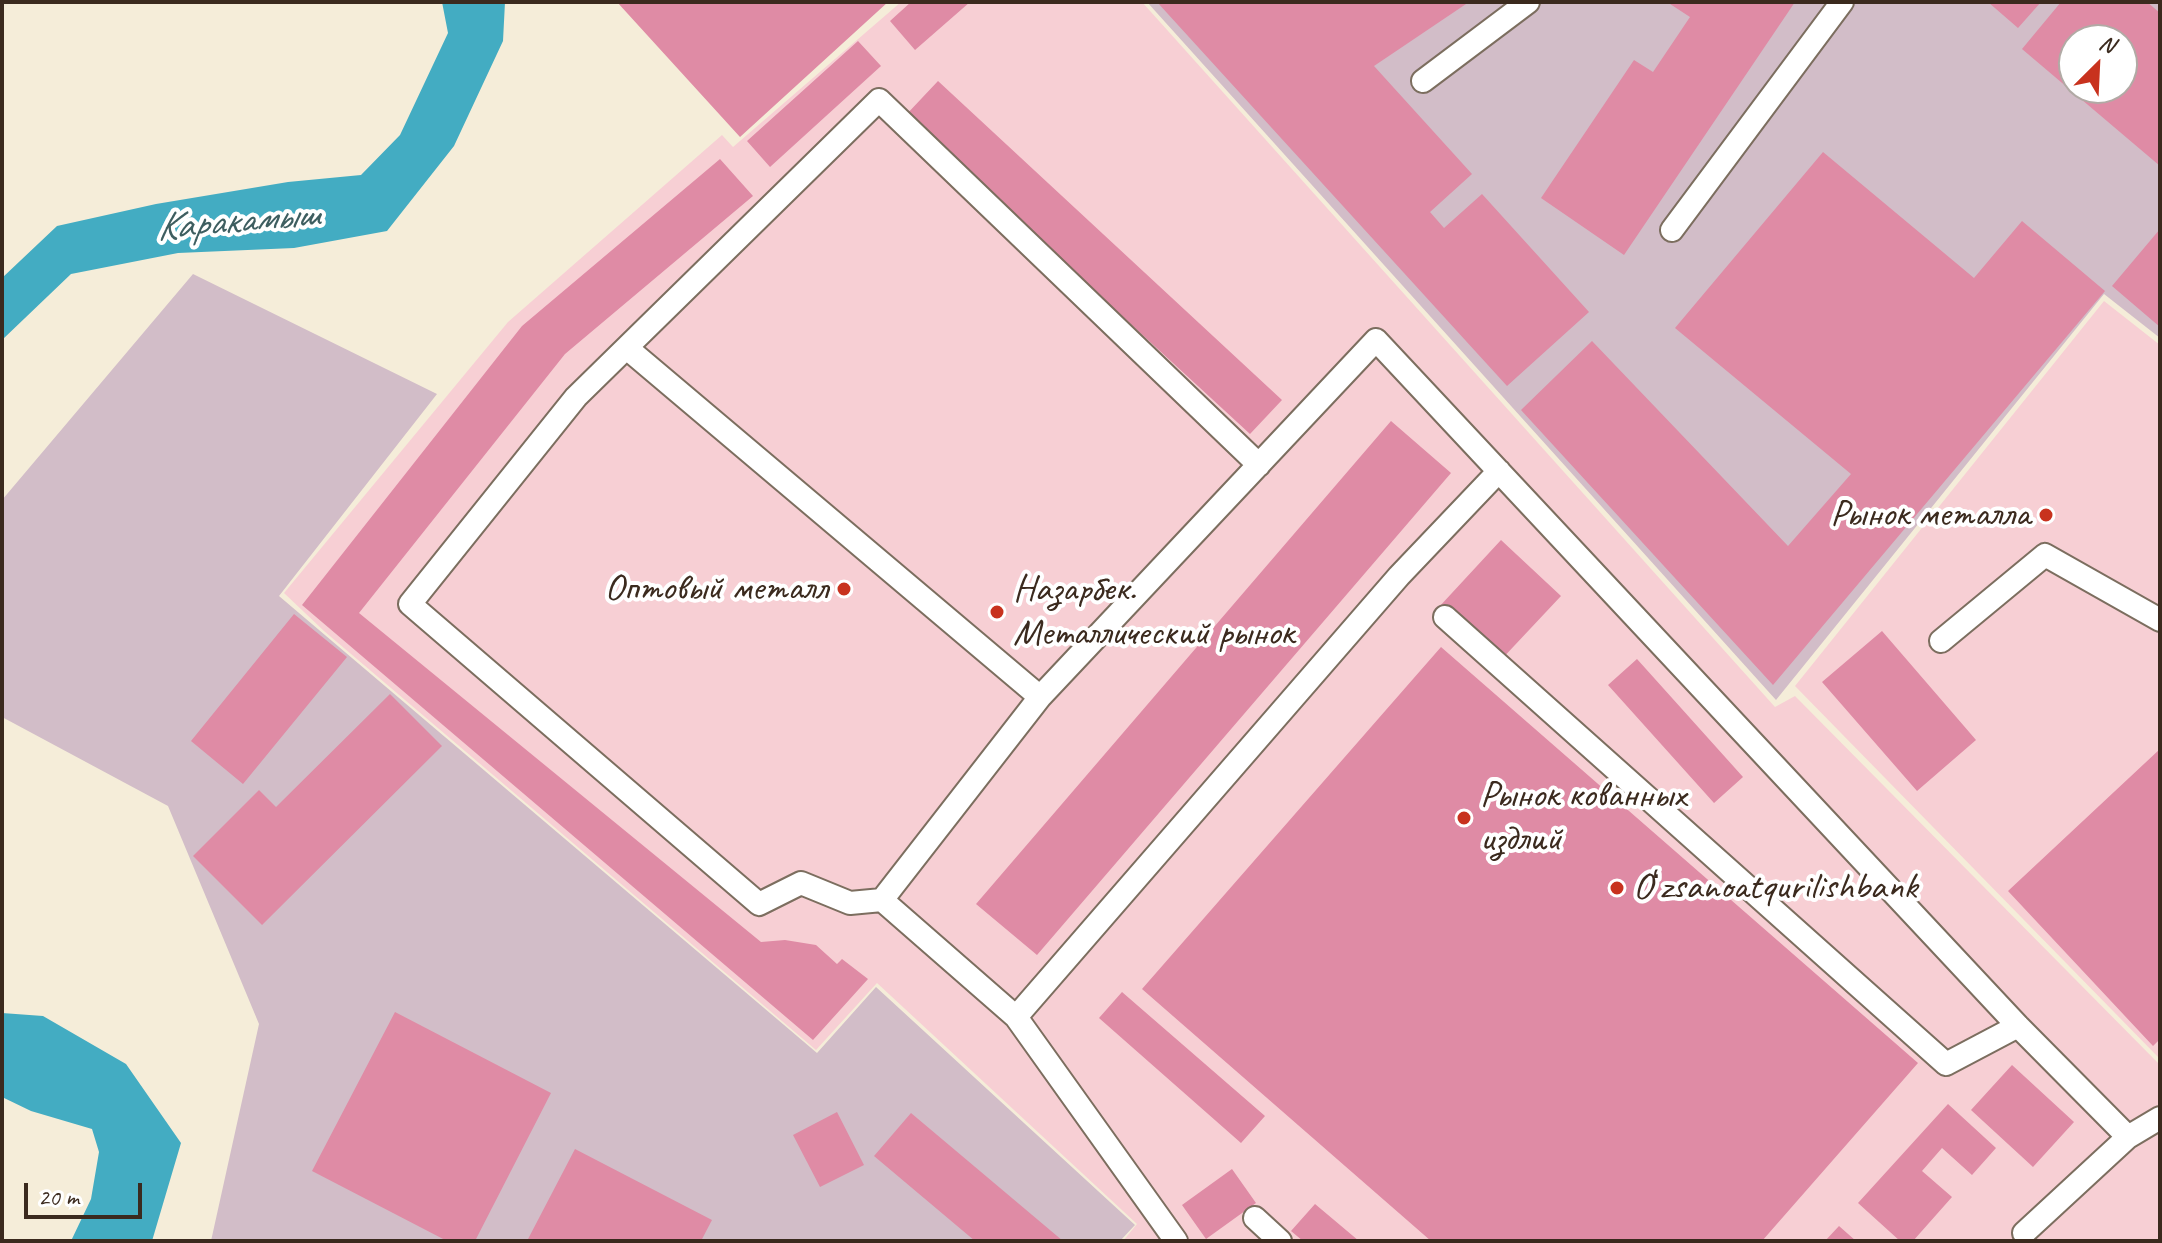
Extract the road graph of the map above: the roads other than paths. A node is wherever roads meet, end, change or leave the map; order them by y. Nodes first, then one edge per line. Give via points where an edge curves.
1 (1528, 2) edge
2 (1842, 2) edge
3 (1423, 81) dead end
4 (1672, 230) dead end
5 (628, 349) junction
6 (1259, 465) junction
7 (1499, 471) junction
8 (1445, 617) dead end
9 (2160, 620) edge
10 (1941, 641) dead end
11 (1040, 697) junction
12 (882, 900) junction
13 (1016, 1017) junction
14 (2018, 1026) junction
15 (2160, 1118) edge
16 (2128, 1137) junction
17 (1255, 1218) dead end
18 (2024, 1233) dead end
19 (1176, 1241) edge
20 (1280, 1241) edge

1 - 3 lane
2 - 4 lane
5 - 6 lane via 879,100
5 - 11 lane
5 - 12 lane via 576,397 410,604 759,904 801,883 850,903
6 - 7 lane via 1376,340
6 - 11 lane
7 - 13 lane via 1399,576
7 - 14 lane
8 - 14 lane via 1946,1064
9 - 10 lane via 2045,555
11 - 12 lane
12 - 13 lane
13 - 19 lane
14 - 16 lane
15 - 16 lane
16 - 18 lane
17 - 20 lane

